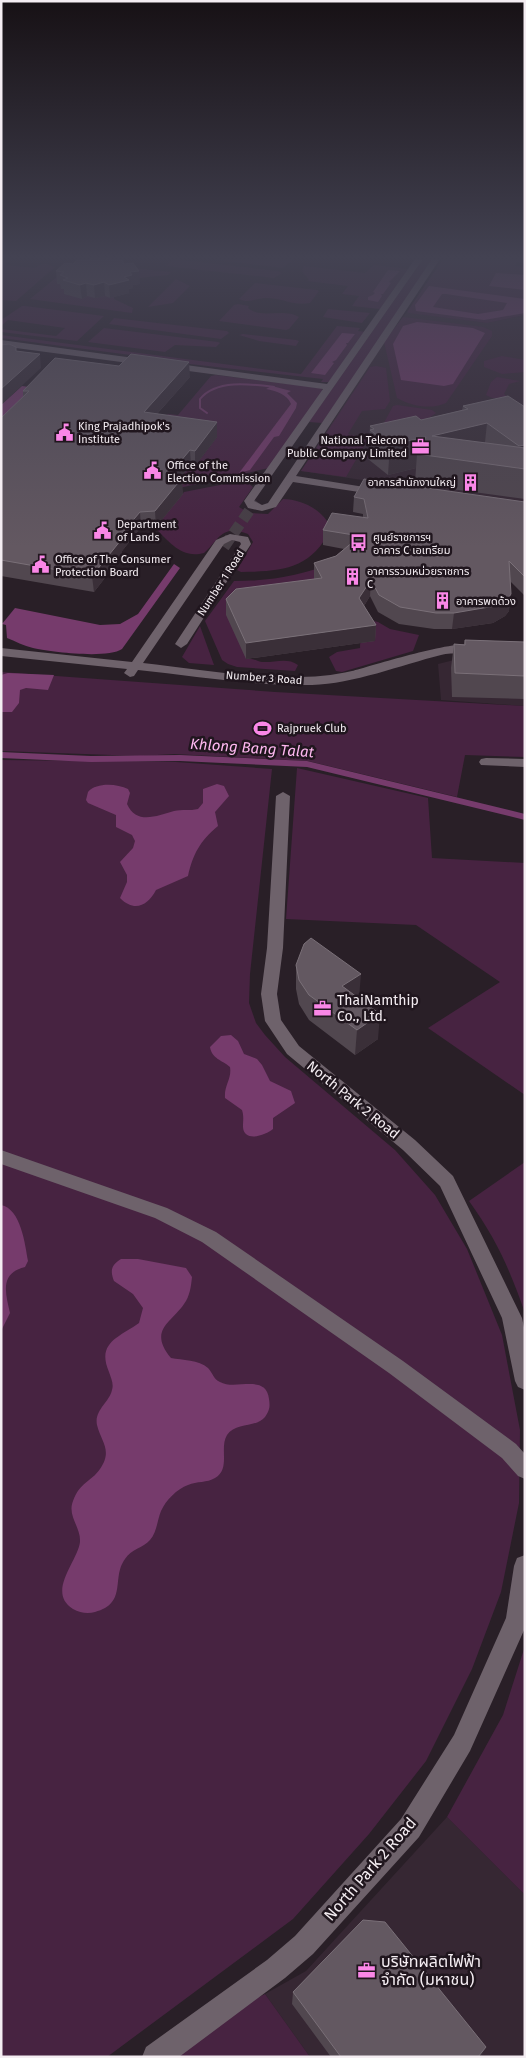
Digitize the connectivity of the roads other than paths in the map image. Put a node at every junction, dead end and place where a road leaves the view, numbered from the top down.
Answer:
1 (80, 355) edge
2 (355, 355) edge
3 (359, 355) edge
4 (372, 355) edge
5 (331, 390) junction
6 (345, 396) junction
7 (305, 421) junction
8 (326, 424) junction
9 (286, 483) junction
10 (389, 490) edge
11 (256, 501) tunnel mouth
12 (267, 503) tunnel mouth
13 (149, 644) junction
14 (486, 651) edge
15 (1, 652) edge
16 (1, 660) edge
17 (171, 661) junction
18 (132, 670) junction
19 (486, 762) dead end
20 (525, 763) edge
21 (283, 796) dead end
22 (1, 1157) edge
23 (525, 1381) edge
24 (525, 1469) edge
25 (525, 1566) edge
26 (156, 2057) edge

1 - 5 street
2 - 5 street
3 - 5 street
4 - 6 street
5 - 6 street
5 - 7 street
6 - 8 street
7 - 9 street
7 - 11 street
8 - 9 street
8 - 12 street
9 - 10 street
13 - 17 street
13 - 17 street, Number 1 Road
13 - 17 street, Number 1 Road
13 - 18 street, Number 1 Road
14 - 17 street, Number 3 Road
15 - 18 street, Number 3 Road
16 - 18 street, Number 3 Road
17 - 18 street, Number 3 Road
19 - 20 street
21 - 23 street, North Park 2 Road
22 - 24 street
25 - 26 street, North Park 2 Road

